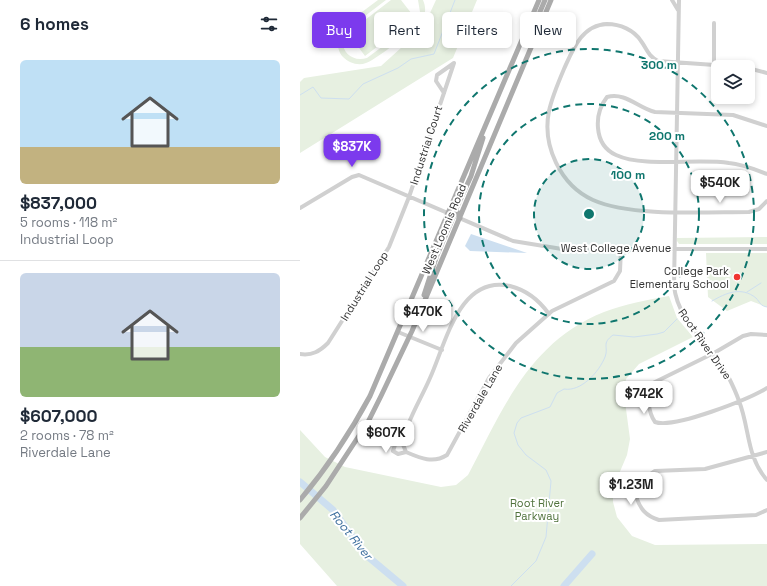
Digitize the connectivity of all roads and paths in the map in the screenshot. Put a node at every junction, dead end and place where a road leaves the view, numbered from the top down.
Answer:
1 (539, 0) edge
2 (545, 0) edge
3 (551, 0) edge
4 (672, 0) edge
5 (679, 0) edge
6 (540, 12) edge
7 (546, 12) edge
8 (678, 14) junction
9 (714, 23) dead end
10 (531, 48) edge
11 (714, 60) edge
12 (677, 62) junction
13 (711, 64) edge
14 (755, 70) edge
15 (767, 73) edge
16 (444, 94) junction
17 (676, 113) junction
18 (485, 126) junction
19 (767, 126) edge
20 (676, 161) junction
21 (767, 174) edge
22 (409, 196) junction
23 (767, 202) edge
24 (300, 208) edge
25 (675, 211) junction
26 (448, 212) junction
27 (460, 218) junction
28 (767, 248) edge
29 (621, 249) junction
30 (675, 249) junction
31 (420, 312) junction
32 (549, 314) junction
33 (398, 332) junction
34 (767, 335) edge
35 (410, 336) junction
36 (442, 350) junction
37 (714, 353) junction
38 (300, 354) edge
39 (767, 388) edge
40 (740, 401) junction
41 (402, 442) junction
42 (406, 452) junction
43 (767, 452) edge
44 (752, 456) junction
45 (767, 480) edge
46 (300, 500) edge
47 (767, 510) edge
48 (302, 516) edge

1 - 18 main road, West Loomis Road
2 - 6 main road
3 - 7 main road, West Loomis Road
4 - 8 street
5 - 8 street, Root River Drive
8 - 12 street, Root River Drive
9 - 11 street
10 - 27 main road, West Loomis Road
12 - 13 street
12 - 17 street, Root River Drive
12 - 25 street
14 - 15 street
16 - 16 street, Industrial Court
16 - 22 street, Industrial Court
17 - 19 street
17 - 20 street, Root River Drive
17 - 20 street
18 - 26 main road, West Loomis Road
18 - 27 main road
20 - 21 street
20 - 25 street, Root River Drive
22 - 24 street
22 - 26 street
22 - 38 street, Industrial Loop
23 - 25 street
25 - 30 street, Root River Drive
26 - 27 street, West College Avenue
26 - 31 main road
26 - 33 main road, West Loomis Road
27 - 29 street, West College Avenue
27 - 31 main road, West Loomis Road
28 - 30 street, West College Avenue
29 - 30 street, West College Avenue
29 - 32 street, Riverdale Lane
30 - 37 street, Root River Drive
31 - 35 main road, West Loomis Road
32 - 36 street
32 - 42 street, Riverdale Lane
33 - 35 street
33 - 46 main road, West Loomis Road
34 - 37 street
35 - 36 street
35 - 48 main road, West Loomis Road
36 - 41 street
37 - 40 street, Root River Drive
37 - 40 street
39 - 40 street
40 - 44 street, Root River Drive
41 - 42 street
41 - 42 street, Riverdale Lane
43 - 44 street
44 - 45 street, Root River Drive
44 - 47 street

